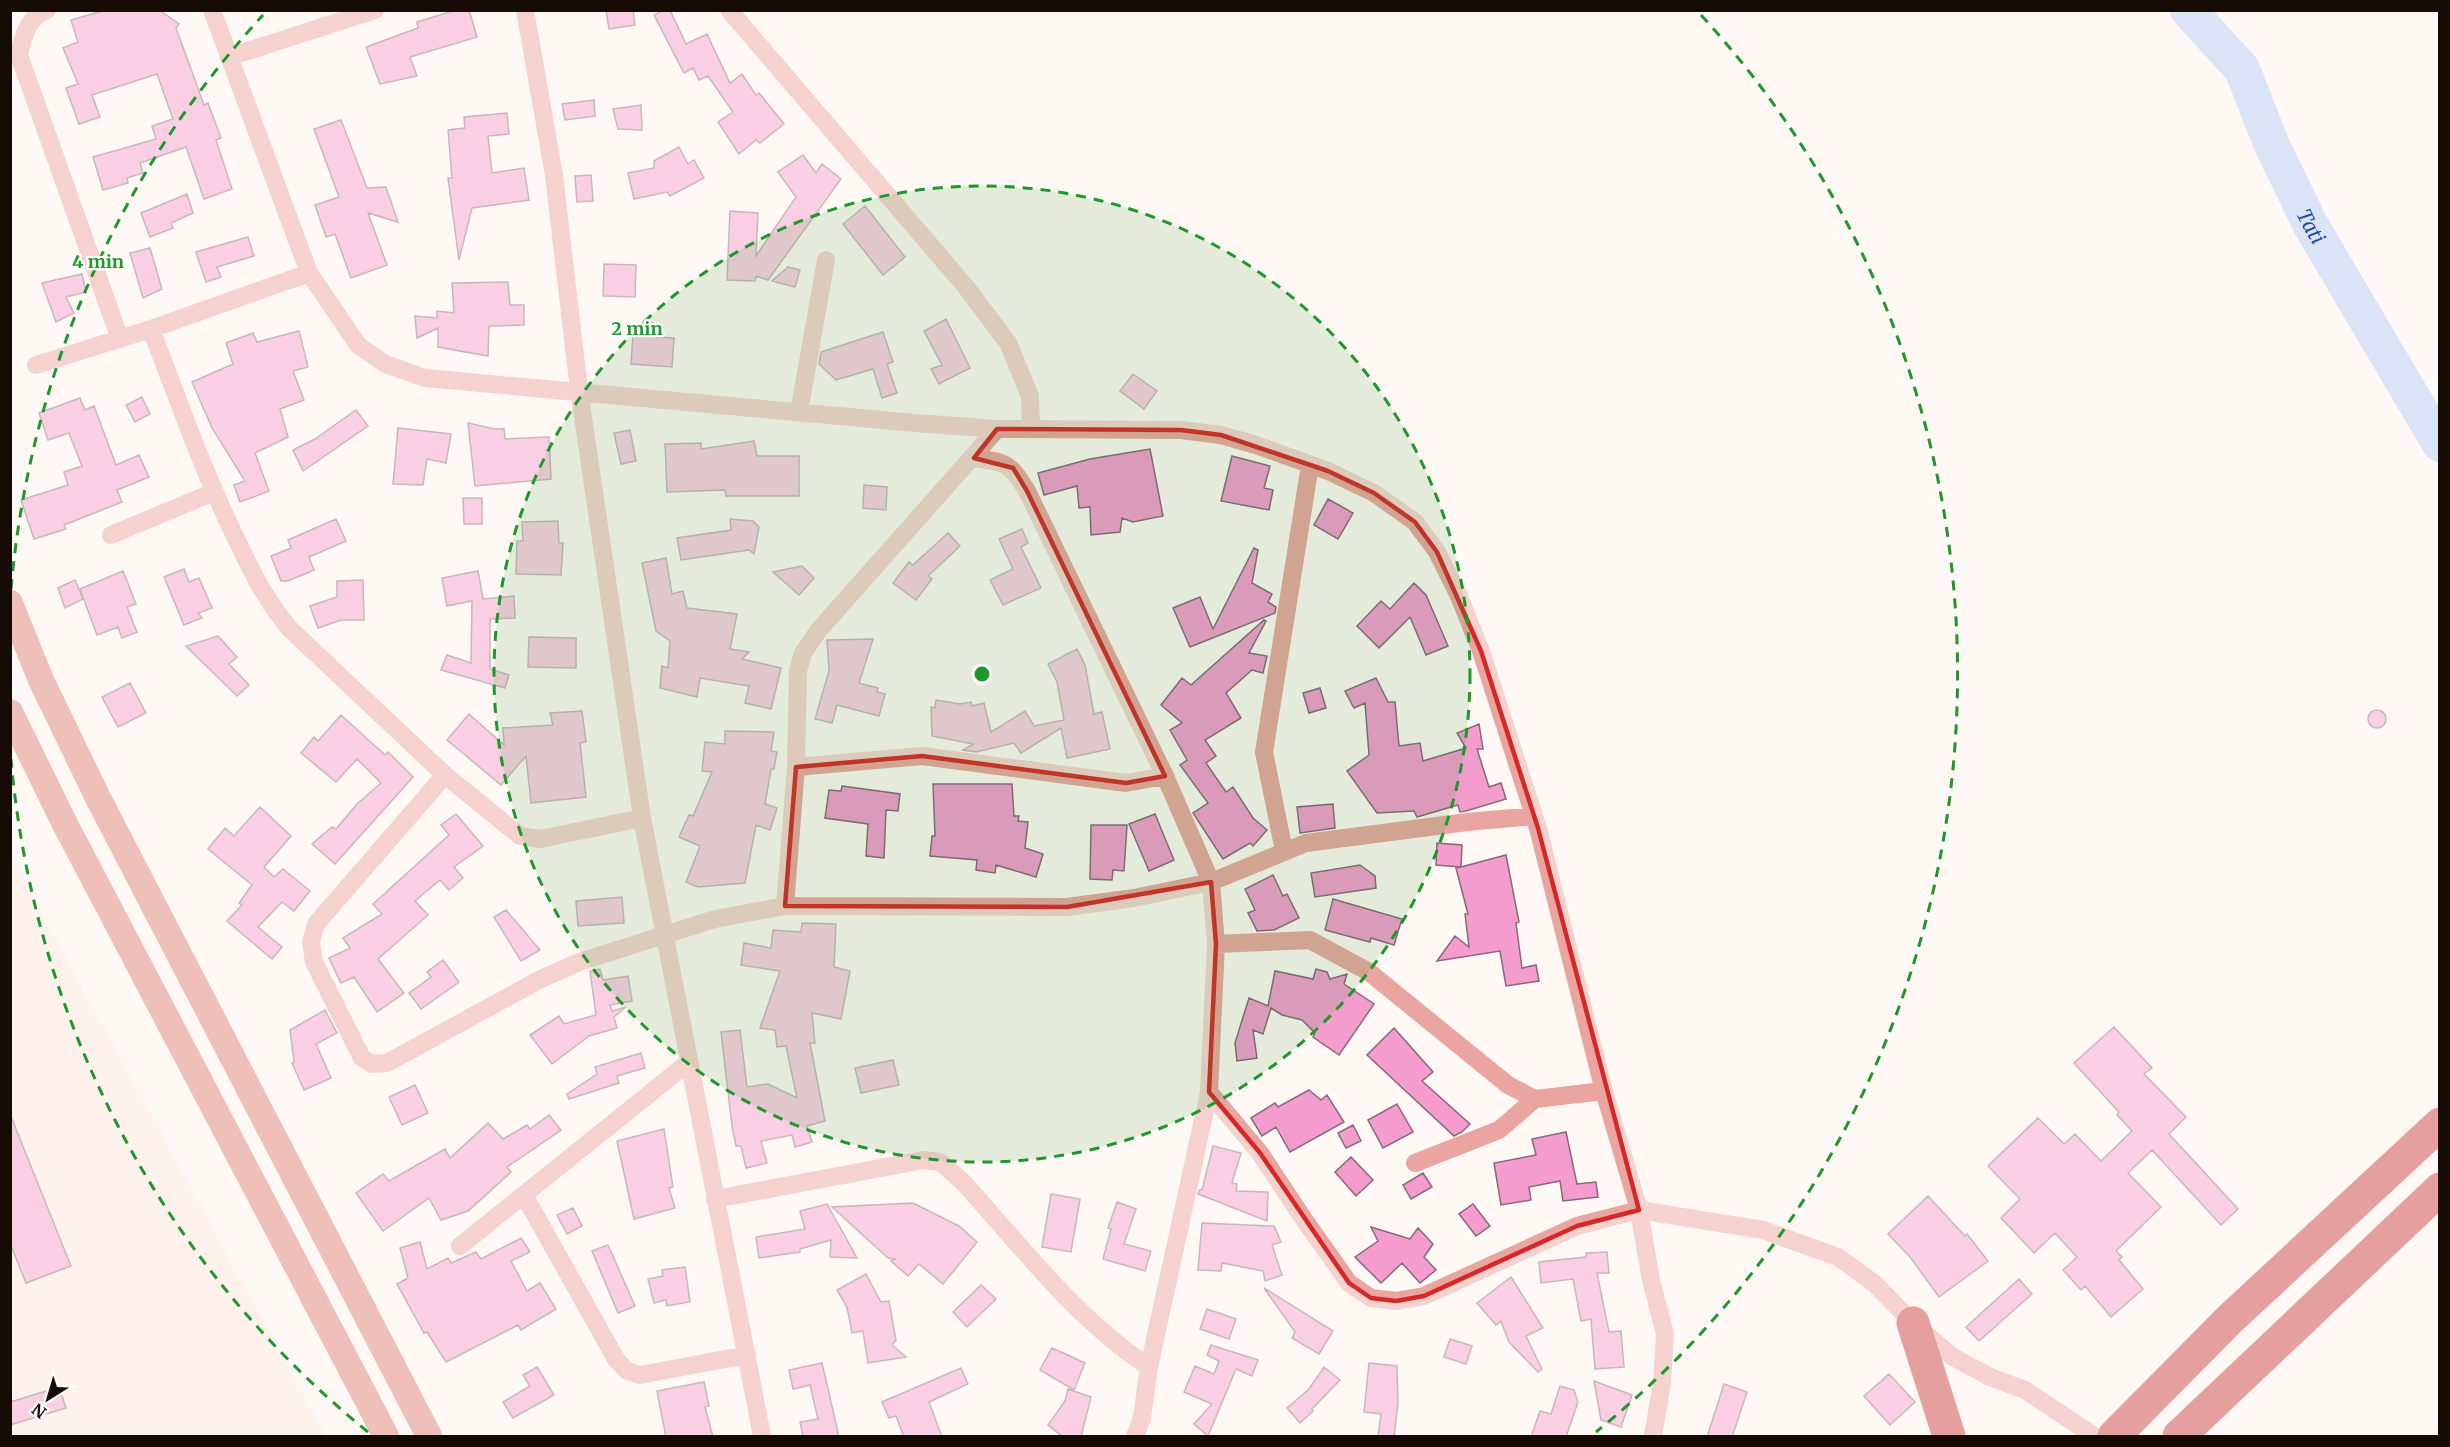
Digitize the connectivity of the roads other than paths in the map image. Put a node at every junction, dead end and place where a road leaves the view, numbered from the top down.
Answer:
1 (47, 10) edge
2 (212, 10) edge
3 (375, 10) edge
4 (525, 10) edge
5 (729, 10) edge
6 (229, 57) junction
7 (826, 260) dead end
8 (309, 273) junction
9 (151, 329) junction
10 (120, 339) junction
11 (36, 365) dead end
12 (579, 390) junction
13 (799, 412) junction
14 (997, 429) junction
15 (1031, 429) junction
16 (974, 458) junction
17 (1310, 465) junction
18 (214, 492) junction
19 (111, 535) dead end
20 (10, 603) edge
21 (10, 712) edge
22 (796, 767) junction
23 (445, 775) junction
24 (1165, 776) junction
25 (1534, 816) junction
26 (642, 818) junction
27 (1284, 851) junction
28 (1210, 882) junction
29 (785, 906) junction
30 (666, 935) junction
31 (1216, 944) junction
32 (689, 1062) junction
33 (1604, 1091) junction
34 (1209, 1092) junction
35 (1535, 1099) junction
36 (2439, 1124) edge
37 (1415, 1163) dead end
38 (2439, 1189) edge
39 (524, 1195) junction
40 (715, 1199) junction
41 (1639, 1210) junction
42 (460, 1246) dead end
43 (1913, 1323) junction
44 (747, 1356) junction
45 (1149, 1366) junction
46 (386, 1437) edge
47 (429, 1437) edge
48 (762, 1437) edge
49 (1135, 1437) edge
50 (1653, 1437) edge
51 (1949, 1437) edge
52 (2094, 1437) edge
53 (2114, 1437) edge
54 (2179, 1437) edge

1 - 10 street
2 - 6 street
3 - 6 street
4 - 12 street
5 - 15 street
6 - 8 street
7 - 13 street
8 - 9 street
8 - 12 street
9 - 10 street
9 - 18 street
10 - 11 street
12 - 13 street
12 - 26 street
13 - 14 street
14 - 15 street
14 - 16 street
15 - 17 street
16 - 22 street
16 - 24 street
17 - 25 street
17 - 27 street
18 - 19 street
18 - 23 street
20 - 47 street
21 - 46 street
22 - 24 street
22 - 29 street
23 - 26 street
23 - 30 street
24 - 28 street
25 - 27 street
25 - 33 street
26 - 30 street
27 - 28 street
28 - 29 street
28 - 31 street
29 - 30 street
30 - 32 street
31 - 34 street
31 - 35 street
32 - 39 street
32 - 40 street
33 - 35 street
33 - 41 street
34 - 41 street
34 - 45 street
35 - 37 street
36 - 53 highway
38 - 54 highway
39 - 42 street
39 - 44 street
40 - 44 street
40 - 45 street
41 - 43 street
41 - 50 street
43 - 51 highway
43 - 52 street
44 - 48 street
45 - 49 street

